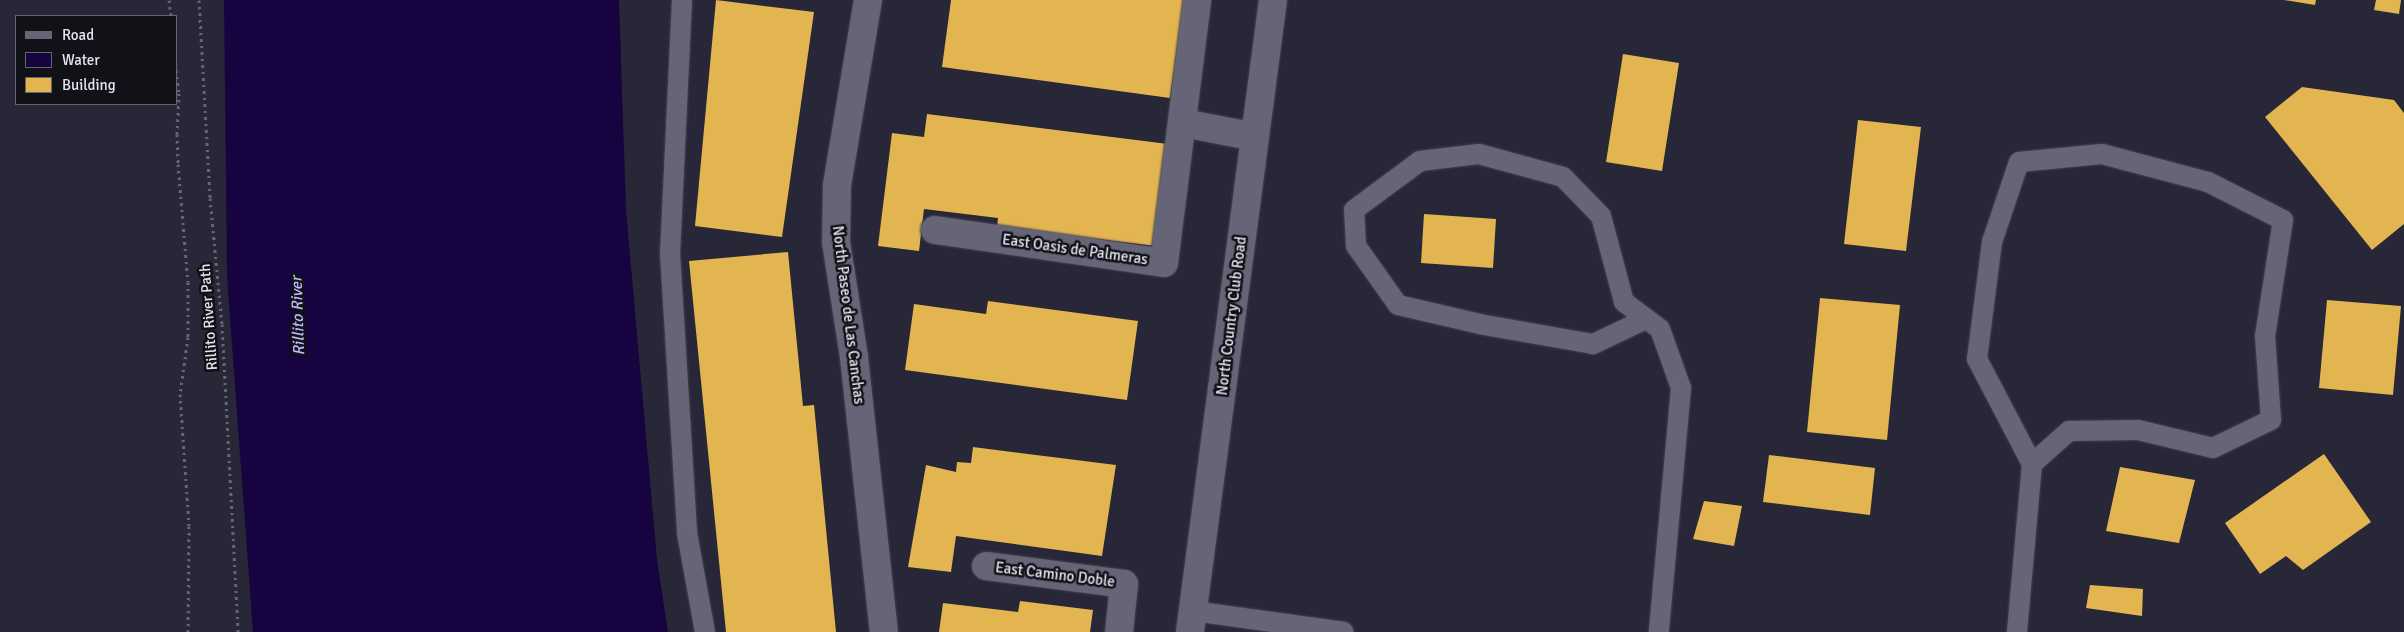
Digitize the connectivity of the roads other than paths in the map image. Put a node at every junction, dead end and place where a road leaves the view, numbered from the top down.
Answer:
1 (682, 0) edge
2 (868, 0) edge
3 (1197, 0) edge
4 (1273, 0) edge
5 (1184, 123) junction
6 (1255, 137) junction
7 (935, 230) dead end
8 (1646, 319) junction
9 (2032, 464) junction
10 (986, 566) dead end
11 (1192, 622) edge
12 (705, 632) edge
13 (884, 632) edge
14 (1119, 632) edge
15 (1344, 632) edge
16 (1659, 632) edge
17 (2017, 632) edge

1 - 12 lane
2 - 13 street, North Paseo de Las Canchas
3 - 5 street
4 - 6 street, North Country Club Road
5 - 6 street
5 - 7 street, East Oasis de Palmeras
6 - 11 street, North Country Club Road
8 - 8 lane
8 - 16 lane
9 - 9 lane
9 - 17 lane
10 - 14 street, East Camino Doble
11 - 15 lane

